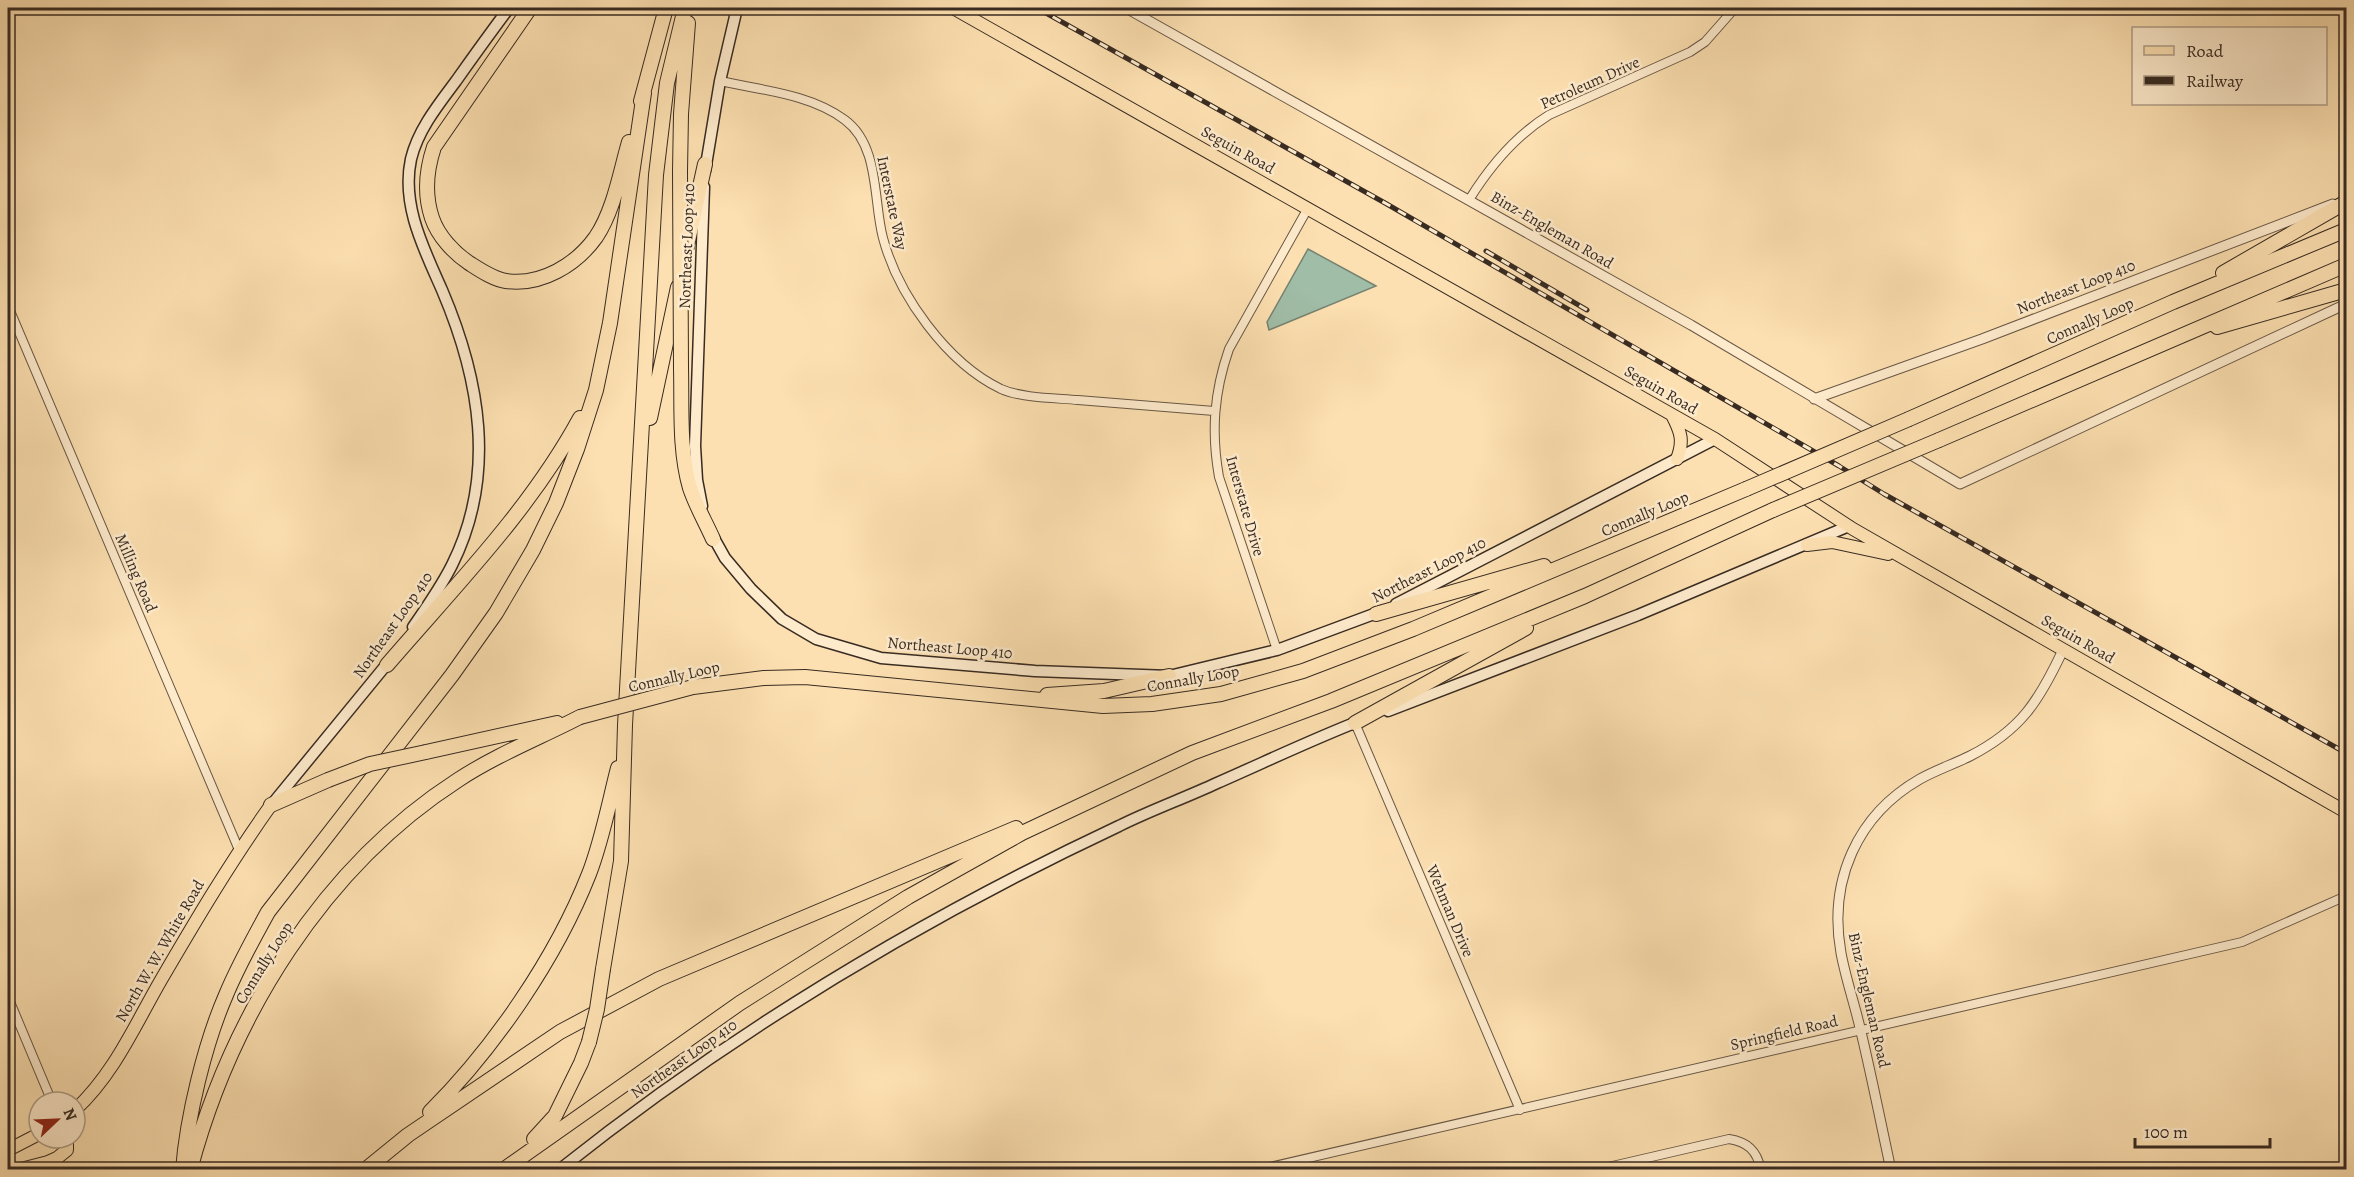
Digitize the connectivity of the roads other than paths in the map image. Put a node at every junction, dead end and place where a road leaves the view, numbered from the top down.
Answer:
1 (509, 8) edge
2 (530, 8) edge
3 (666, 8) edge
4 (685, 8) edge
5 (690, 8) edge
6 (737, 8) edge
7 (953, 8) edge
8 (1126, 8) edge
9 (1735, 8) edge
10 (720, 81) junction
11 (644, 93) junction
12 (705, 164) junction
13 (1469, 200) junction
14 (2346, 200) edge
15 (1308, 208) junction
16 (2346, 230) edge
17 (2346, 265) edge
18 (2346, 290) edge
19 (2173, 302) junction
20 (2346, 304) edge
21 (8, 306) edge
22 (2158, 344) junction
23 (596, 390) junction
24 (1814, 399) junction
25 (1214, 411) junction
26 (1672, 414) junction
27 (1715, 439) junction
28 (1677, 459) junction
29 (640, 467) junction
30 (1849, 526) junction
31 (713, 539) junction
32 (1807, 545) junction
33 (1609, 547) junction
34 (1899, 556) junction
35 (1585, 596) junction
36 (1377, 614) junction
37 (1277, 650) junction
38 (2063, 650) junction
39 (387, 665) junction
40 (1169, 676) junction
41 (1005, 698) junction
42 (580, 717) junction
43 (1354, 723) junction
44 (625, 725) junction
45 (1191, 753) junction
46 (271, 805) junction
47 (2346, 812) edge
48 (239, 850) junction
49 (2346, 896) edge
50 (8, 997) edge
51 (1861, 1029) junction
52 (47, 1090) edge
53 (87, 1099) edge
54 (1520, 1110) junction
55 (408, 1135) junction
56 (27, 1140) edge
57 (8, 1150) edge
58 (67, 1150) edge
59 (508, 1166) edge
60 (1611, 1168) edge
61 (17, 1170) edge
62 (183, 1170) edge
63 (190, 1170) edge
64 (365, 1170) edge
65 (559, 1170) edge
66 (1257, 1170) edge
67 (1595, 1170) edge
68 (1761, 1170) edge
69 (1892, 1170) edge

1 - 39 main road, Northeast Loop 410
2 - 11 highway
3 - 11 highway
4 - 29 highway
5 - 31 highway, bridge
6 - 10 main road, Northeast Loop 410
7 - 15 main road, Seguin Road
8 - 13 street, Binz-Engleman Road
9 - 13 street, Petroleum Drive
10 - 12 main road, Northeast Loop 410
10 - 25 street, Interstate Way
11 - 23 highway
12 - 29 highway
12 - 31 main road, Northeast Loop 410
13 - 24 street, Binz-Engleman Road
14 - 19 highway
14 - 24 street, Northeast Loop 410
15 - 25 street, Interstate Drive
15 - 26 main road, Seguin Road
16 - 19 highway, Connally Loop
17 - 22 highway
18 - 22 highway
19 - 33 highway, Connally Loop, bridge
20 - 24 street, Binz-Engleman Road
21 - 48 street, Milling Road
22 - 35 highway, bridge
23 - 39 highway
23 - 62 highway
25 - 37 street, Interstate Drive
26 - 27 main road, Seguin Road
26 - 28 main road
27 - 28 main road, Northeast Loop 410
27 - 30 main road, Seguin Road
28 - 36 main road, Northeast Loop 410
29 - 44 highway
30 - 32 main road, Northeast Loop 410
30 - 34 main road, Seguin Road
31 - 40 main road, Northeast Loop 410
32 - 34 main road
32 - 43 main road, Northeast Loop 410
33 - 36 highway
33 - 41 highway, Connally Loop
34 - 38 main road, Seguin Road
35 - 43 highway
35 - 45 highway
36 - 37 main road, Northeast Loop 410
37 - 40 main road, Northeast Loop 410
38 - 47 main road, Seguin Road
38 - 51 street, Binz-Engleman Road
39 - 46 main road, Northeast Loop 410
40 - 41 highway
41 - 42 highway, Connally Loop, bridge
42 - 46 highway, bridge
42 - 63 highway, Connally Loop
43 - 54 street, Wehman Drive
43 - 65 main road, Northeast Loop 410
44 - 55 highway
44 - 59 highway, bridge
45 - 55 highway
45 - 59 highway
46 - 48 main road, North W. W. White Road
48 - 53 main road, North W. W. White Road
49 - 51 street, Springfield Road
50 - 52 street
51 - 54 street, Springfield Road
51 - 69 street, Binz-Engleman Road
54 - 66 street, Springfield Road
55 - 64 highway
56 - 57 main road
58 - 61 main road
60 - 67 street
60 - 68 street

